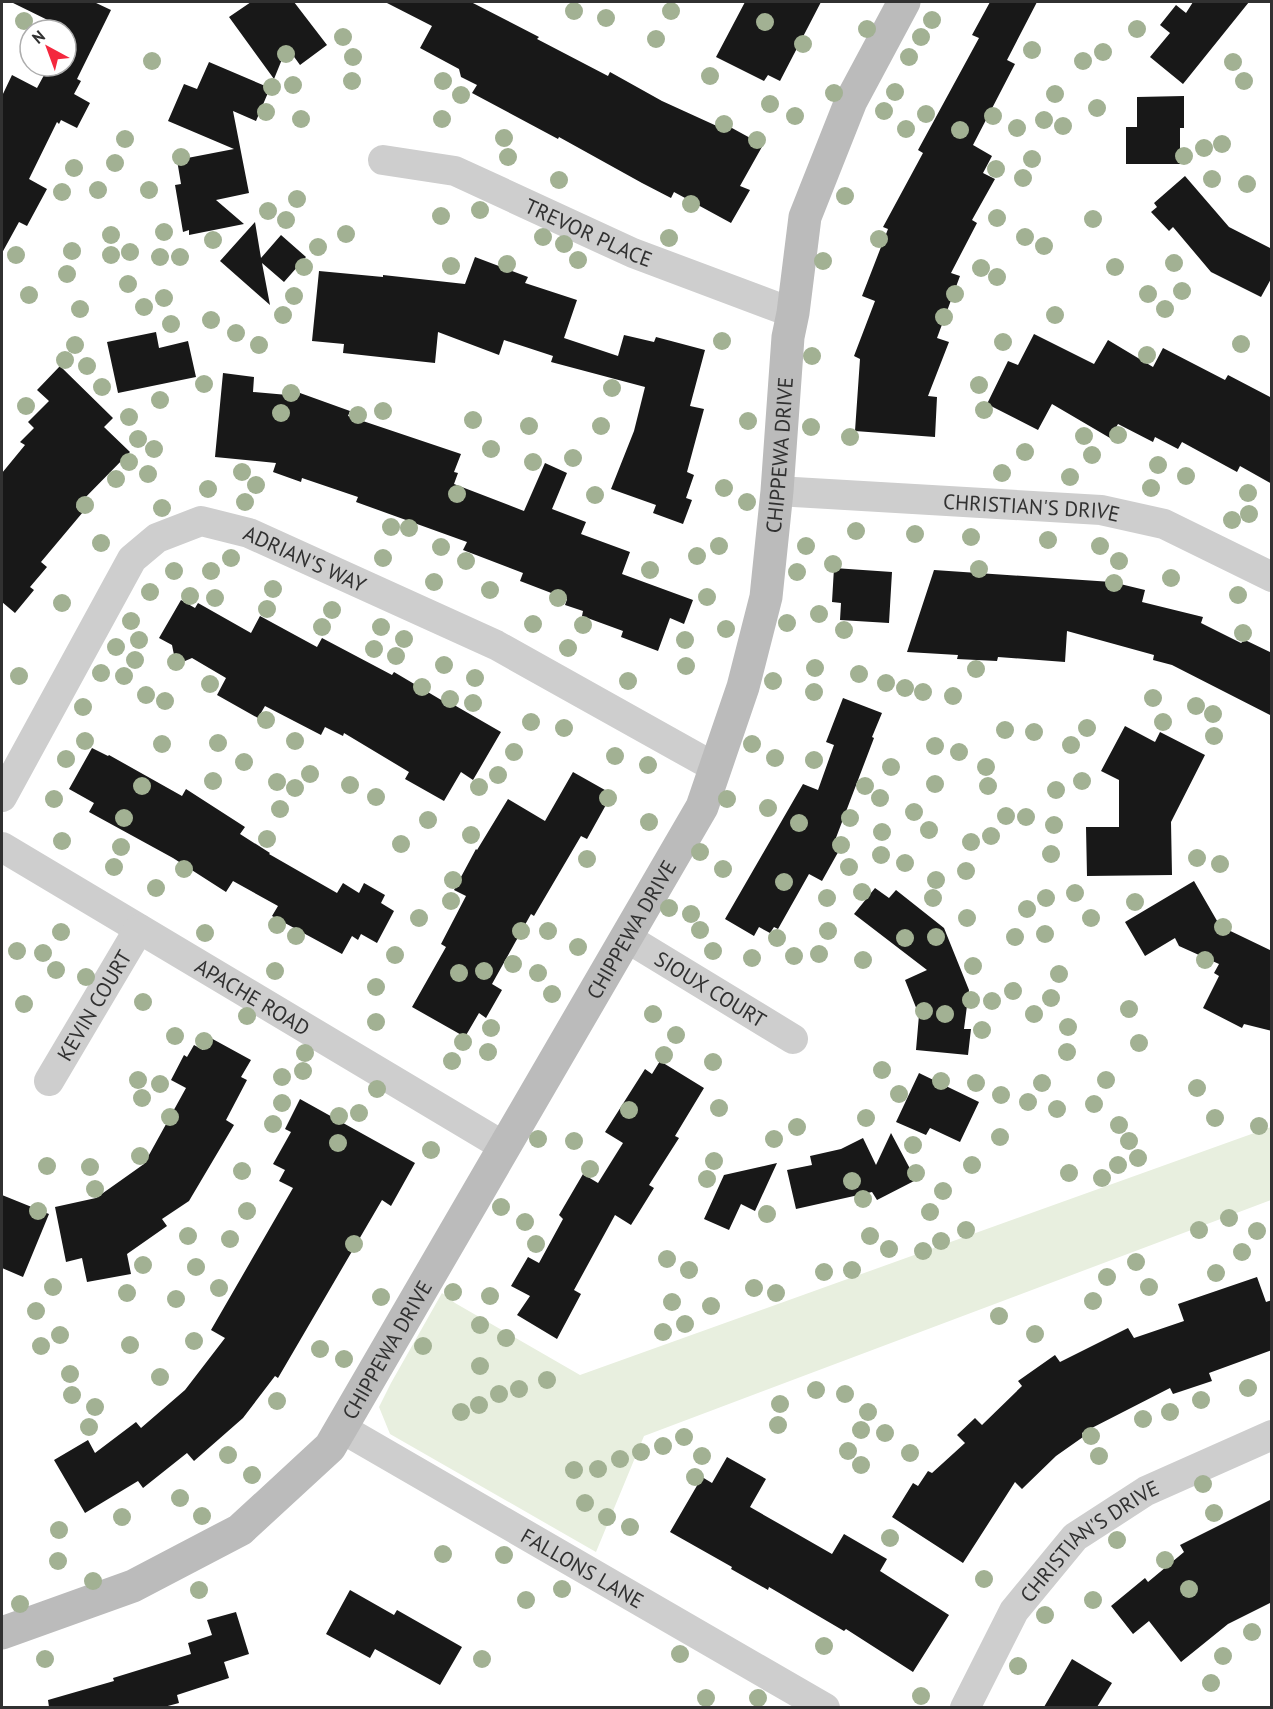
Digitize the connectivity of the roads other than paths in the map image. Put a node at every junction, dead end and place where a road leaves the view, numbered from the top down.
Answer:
1 (904, 2) edge
2 (383, 159) dead end
3 (793, 313) junction
4 (777, 491) junction
5 (1272, 577) edge
6 (716, 768) junction
7 (2, 797) edge
8 (2, 848) edge
9 (139, 929) junction
10 (627, 938) junction
11 (793, 1039) dead end
12 (49, 1081) dead end
13 (505, 1147) junction
14 (341, 1428) junction
15 (1272, 1435) edge
16 (2, 1633) edge
17 (825, 1707) edge
18 (965, 1707) edge

1 - 3 street, CHIPPEWA DRIVE
2 - 3 street, TREVOR PLACE
3 - 4 street, CHIPPEWA DRIVE
4 - 5 street, CHRISTIAN'S DRIVE
4 - 6 street, CHIPPEWA DRIVE
6 - 7 street, ADRIAN'S WAY
6 - 10 street, CHIPPEWA DRIVE
8 - 9 street, APACHE ROAD
9 - 12 street, KEVIN COURT
9 - 13 street, APACHE ROAD
10 - 11 street, SIOUX COURT
10 - 13 street, CHIPPEWA DRIVE
13 - 14 street, CHIPPEWA DRIVE
14 - 16 street, CHIPPEWA DRIVE
14 - 17 street, FALLONS LANE
15 - 18 street, CHRISTIAN'S DRIVE

